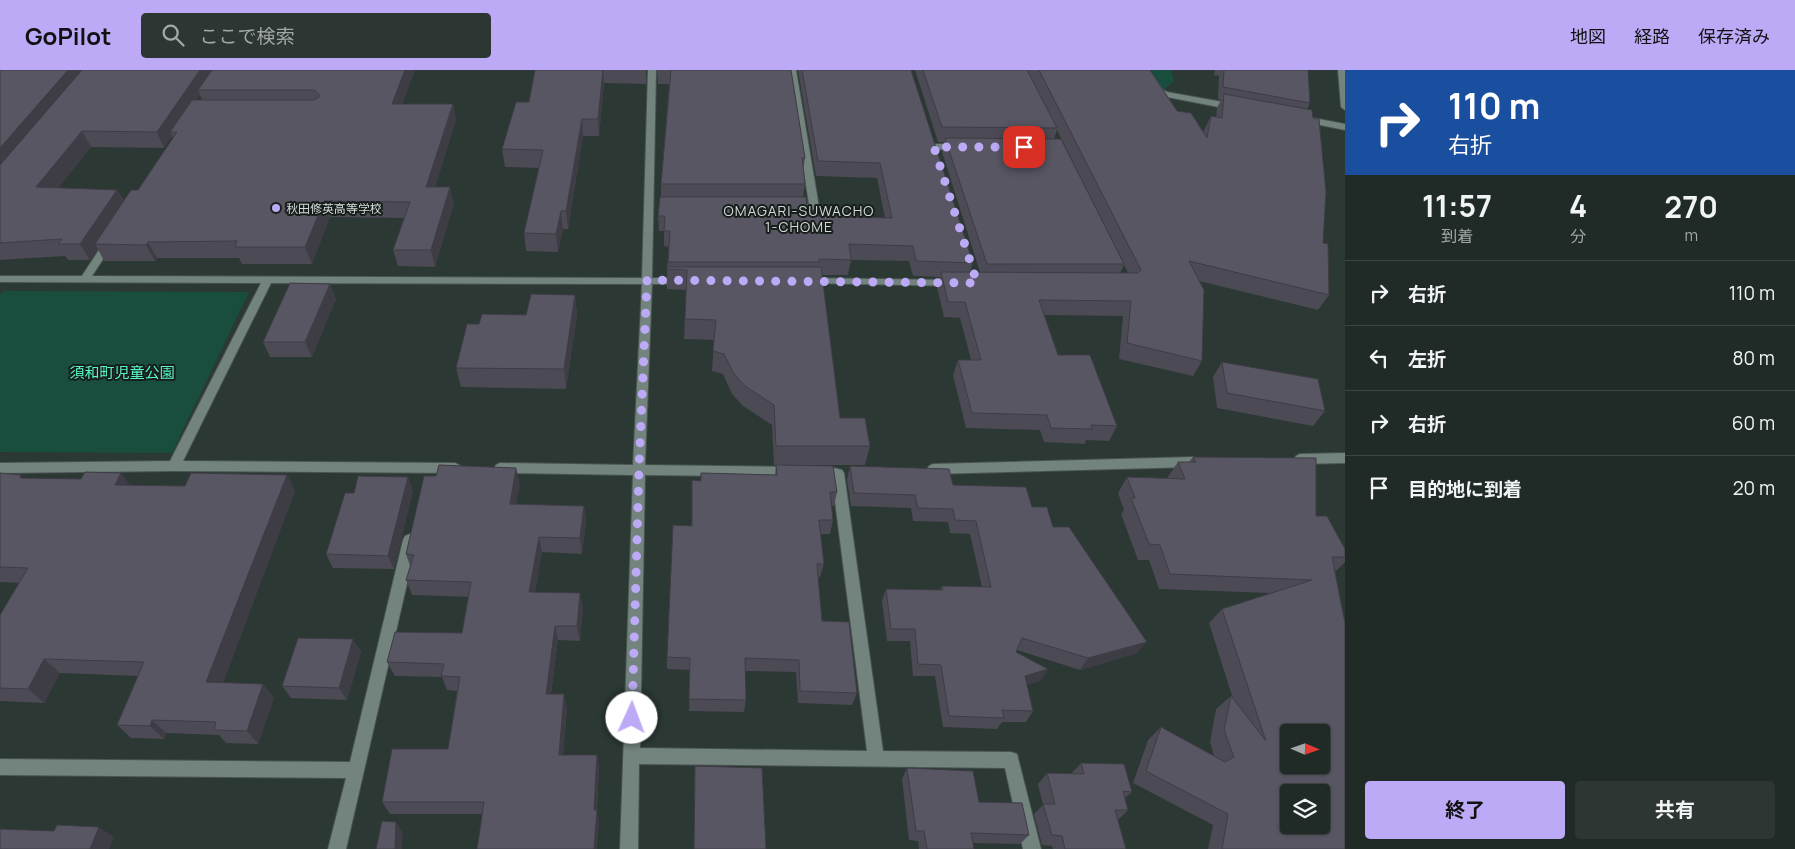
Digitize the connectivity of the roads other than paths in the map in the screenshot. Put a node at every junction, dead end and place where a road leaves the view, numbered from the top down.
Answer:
1 (652, 70) edge
2 (792, 70) edge
3 (1144, 70) edge
4 (1342, 70) edge
5 (1345, 107) edge
6 (1241, 108) edge
7 (1298, 118) edge
8 (1345, 127) edge
9 (934, 147) edge
10 (973, 147) edge
11 (775, 207) edge
12 (116, 231) edge
13 (0, 279) edge
14 (85, 279) junction
15 (268, 279) junction
16 (647, 280) junction
17 (695, 281) edge
18 (792, 281) edge
19 (968, 283) edge
20 (1345, 458) edge
21 (1286, 460) edge
22 (1208, 462) edge
23 (174, 466) junction
24 (427, 467) junction
25 (0, 468) edge
26 (465, 468) edge
27 (484, 468) edge
28 (639, 469) junction
29 (925, 470) edge
30 (422, 486) edge
31 (414, 524) edge
32 (631, 756) junction
33 (876, 759) junction
34 (0, 766) edge
35 (357, 770) junction
36 (337, 849) edge
37 (629, 849) edge
38 (1032, 849) edge

1 - 16 street
2 - 11 street
3 - 6 street
4 - 5 street
7 - 8 street
9 - 10 street
12 - 14 street
13 - 14 street
14 - 15 street
15 - 16 street
15 - 23 street
16 - 17 street
16 - 28 street
18 - 19 street
20 - 21 street
22 - 29 street
23 - 24 street
23 - 25 street
24 - 26 street
24 - 30 street
27 - 28 street
28 - 32 street
28 - 33 street
31 - 35 street
32 - 33 street
32 - 37 street
33 - 38 street
34 - 35 street
35 - 36 street

